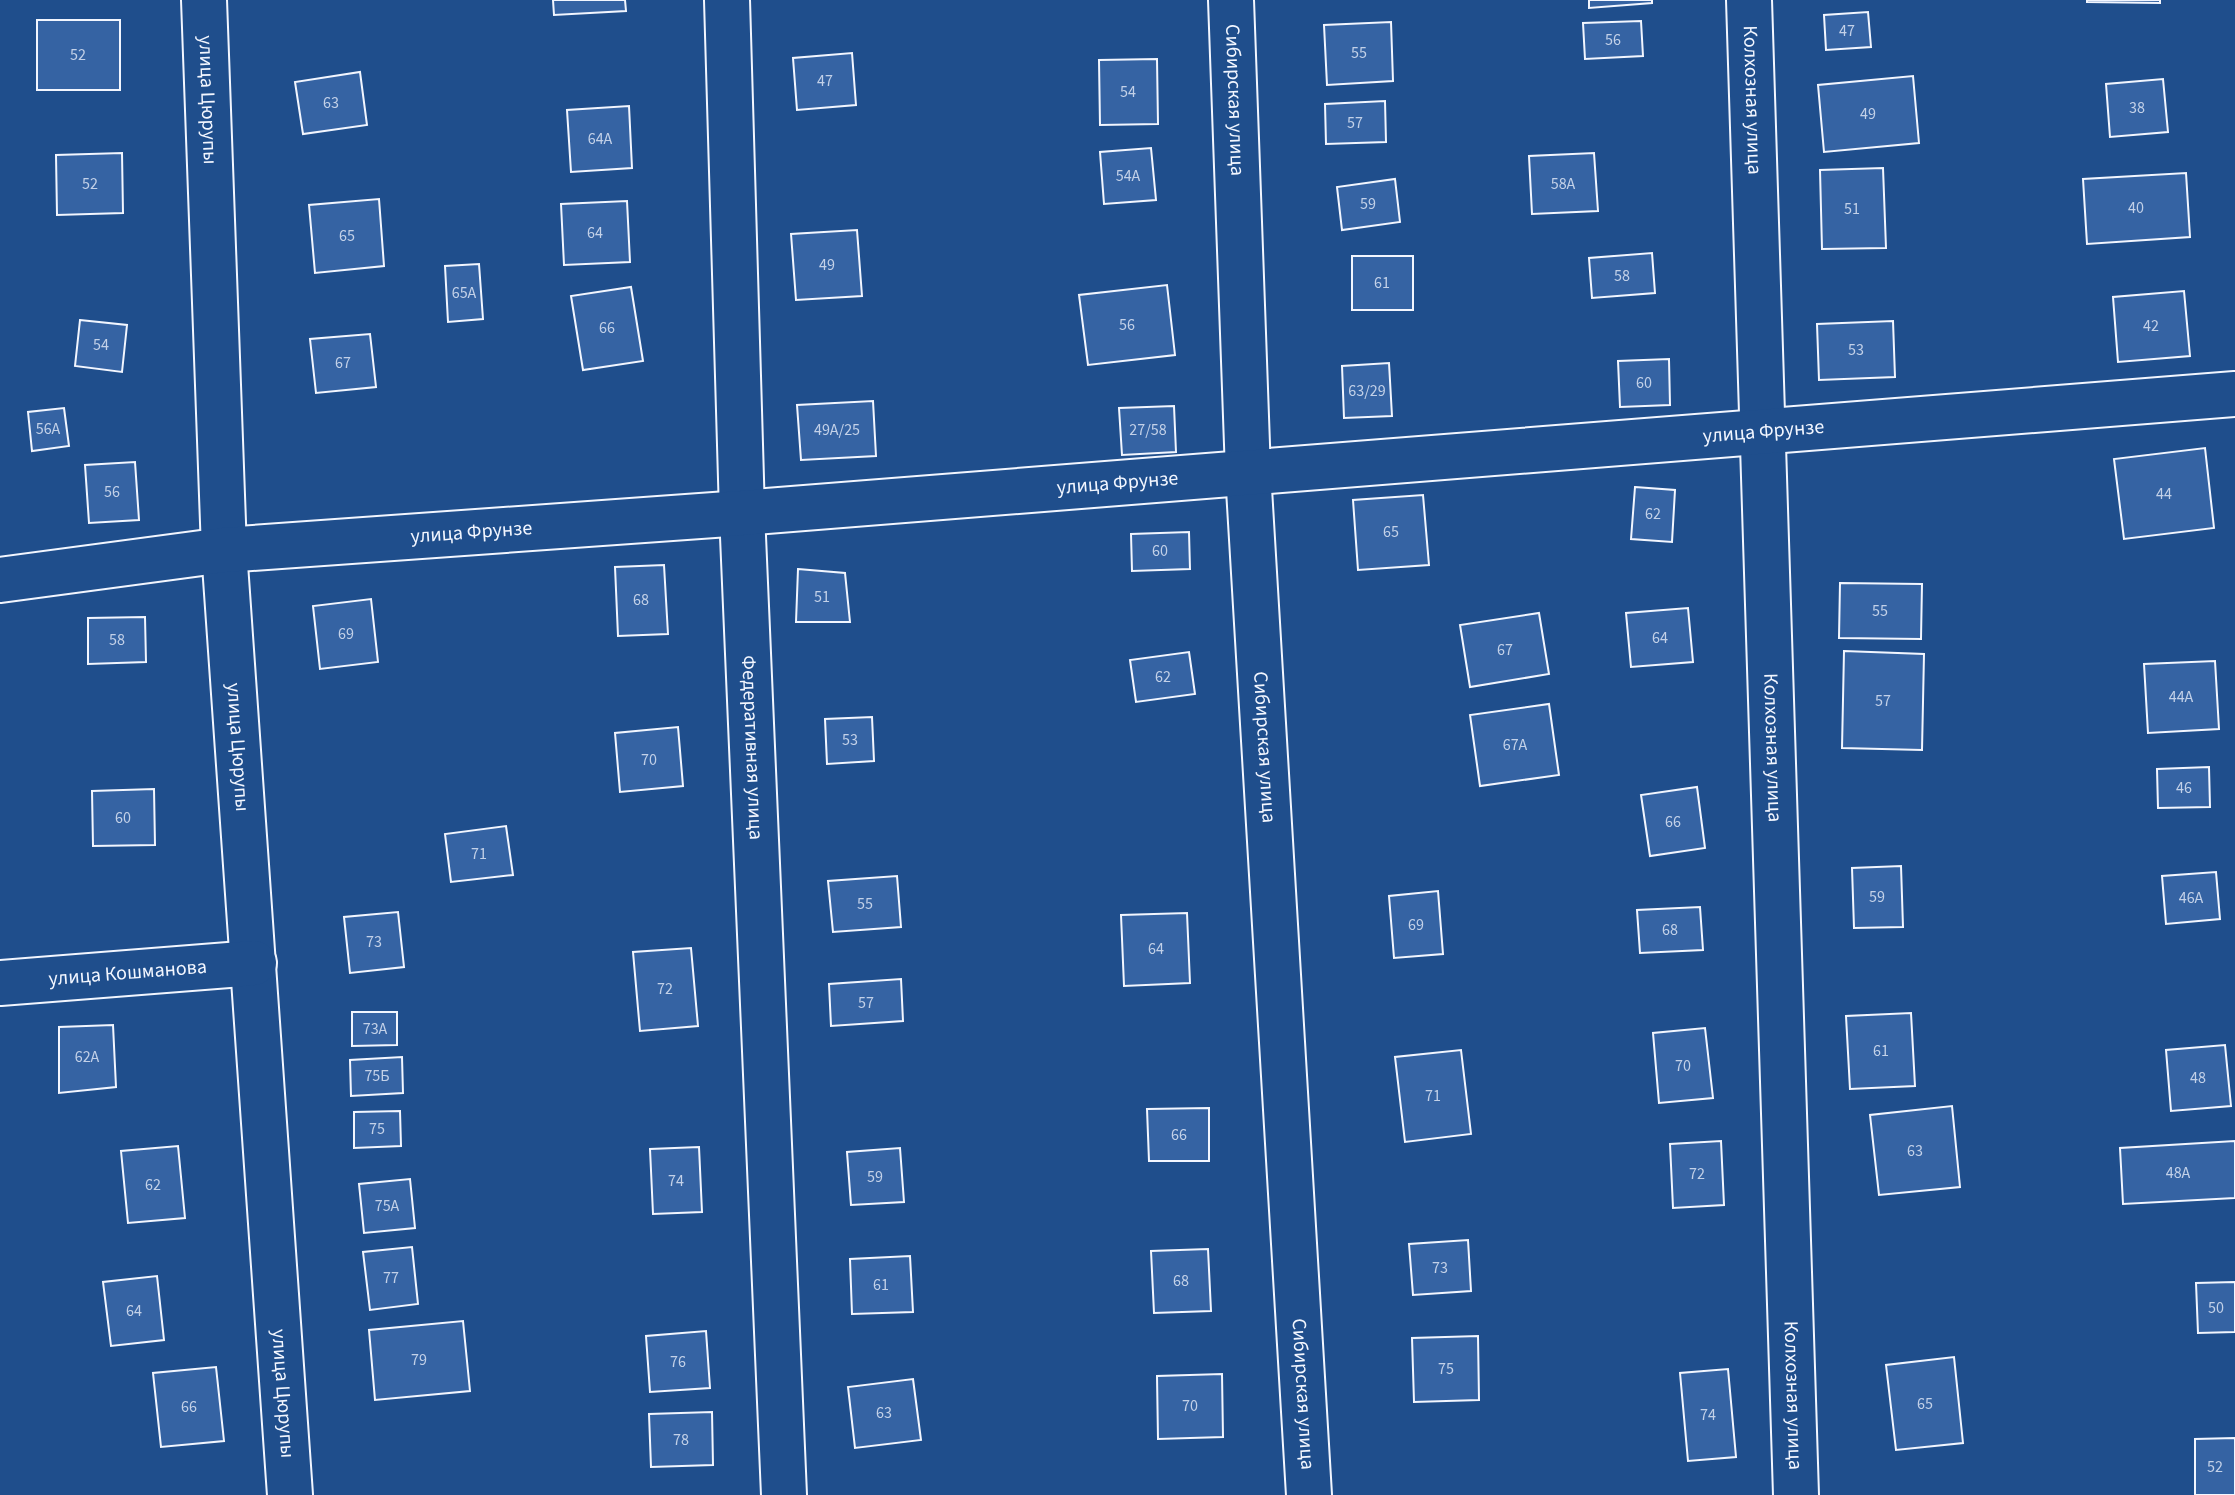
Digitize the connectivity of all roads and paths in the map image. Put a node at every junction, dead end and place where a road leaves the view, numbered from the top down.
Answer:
1 (204, 0) edge
2 (727, 0) edge
3 (1231, 0) edge
4 (1749, 0) edge
5 (2235, 394) edge
6 (1762, 432) junction
7 (1248, 472) junction
8 (742, 513) junction
9 (224, 550) junction
10 (0, 580) edge
11 (254, 963) junction
12 (0, 983) edge
13 (290, 1495) edge
14 (784, 1495) edge
15 (1309, 1495) edge
16 (1796, 1495) edge

1 - 9 street, улица Цюрупы
2 - 8 street, Федеративная улица
3 - 7 street, Сибирская улица
4 - 6 street, Колхозная улица
5 - 6 street, улица Фрунзе
6 - 7 street, улица Фрунзе
6 - 16 street, Колхозная улица
7 - 8 street, улица Фрунзе
7 - 15 street, Сибирская улица
8 - 9 street, улица Фрунзе
8 - 14 street, Федеративная улица
9 - 10 street, улица Фрунзе
9 - 11 street, улица Цюрупы
11 - 12 street, улица Кошманова
11 - 13 street, улица Цюрупы

